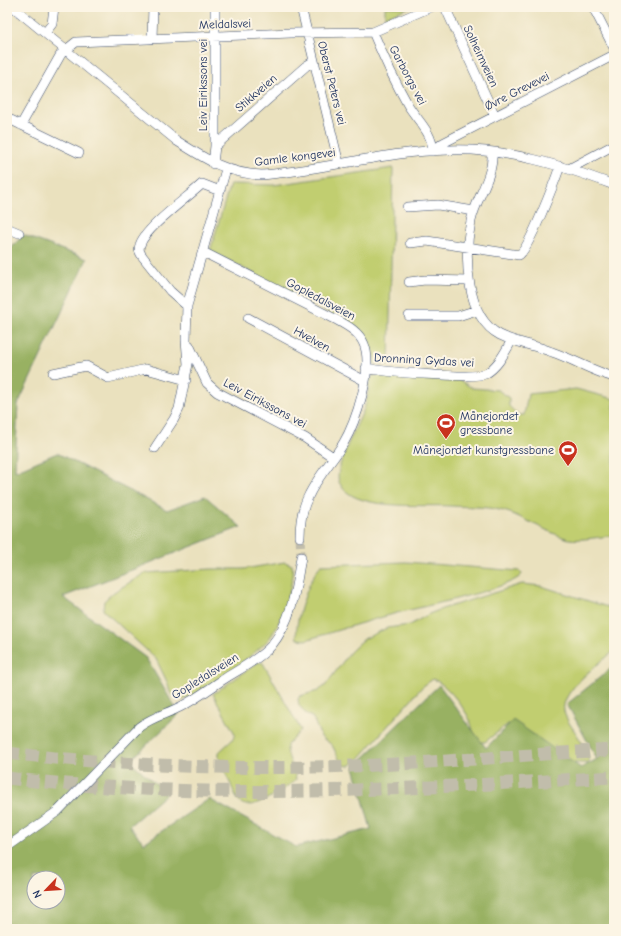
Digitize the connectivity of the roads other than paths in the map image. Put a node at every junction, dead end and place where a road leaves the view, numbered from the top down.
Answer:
1 (13, 7) edge
2 (54, 7) edge
3 (153, 7) edge
4 (215, 7) edge
5 (301, 7) edge
6 (432, 7) edge
7 (445, 7) edge
8 (592, 7) edge
9 (373, 32) junction
10 (45, 33) junction
11 (307, 33) junction
12 (216, 37) junction
13 (152, 39) junction
14 (614, 48) edge
15 (65, 50) junction
16 (614, 55) edge
17 (314, 61) junction
18 (495, 116) junction
19 (7, 118) edge
20 (21, 125) junction
21 (614, 145) edge
22 (215, 146) junction
23 (433, 150) junction
24 (492, 152) junction
25 (79, 153) dead end
26 (213, 164) junction
27 (340, 164) junction
28 (565, 168) junction
29 (226, 169) junction
30 (614, 185) edge
31 (220, 191) junction
32 (407, 207) dead end
33 (474, 211) junction
34 (7, 228) edge
35 (20, 234) dead end
36 (410, 243) dead end
37 (469, 246) junction
38 (203, 252) junction
39 (469, 281) junction
40 (409, 282) dead end
41 (187, 306) junction
42 (476, 310) junction
43 (409, 316) dead end
44 (248, 318) dead end
45 (186, 340) junction
46 (512, 340) junction
47 (366, 368) junction
48 (53, 373) dead end
49 (614, 377) edge
50 (186, 380) junction
51 (365, 381) junction
52 (155, 448) dead end
53 (332, 457) junction
54 (300, 537) tunnel mouth
55 (301, 558) tunnel mouth
56 (7, 847) edge

1 - 10 street, Gamle kongevei
2 - 10 street
3 - 13 street
4 - 12 street, Leiv Eirikssons vei
5 - 11 street, Oberst Peters vei
6 - 9 street, Meldalsvei
7 - 18 street, Solheimveien
8 - 14 street
9 - 11 street, Meldalsvei
9 - 23 street, Garborgs vei
10 - 15 street, Gamle kongevei
11 - 12 street, Meldalsvei
11 - 17 street, Oberst Peters vei
12 - 13 street, Meldalsvei
12 - 22 street, Leiv Eirikssons vei
13 - 15 street, Meldalsvei
15 - 20 street
15 - 26 street, Gamle kongevei
16 - 18 street, Øvre Grevevei
17 - 22 street, Stikkveien
17 - 27 street, Oberst Peters vei
18 - 23 street, Øvre Grevevei
19 - 20 street
20 - 25 street
21 - 28 street
22 - 26 street, Leiv Eirikssons vei
23 - 24 street, Gamle kongevei
23 - 27 street, Gamle kongevei
24 - 28 street, Gamle kongevei
24 - 33 street
26 - 29 street, Gamle kongevei
27 - 29 street, Gamle kongevei
28 - 30 street, Gamle kongevei
28 - 37 street
29 - 31 street, Leiv Eirikssons vei
31 - 38 street, Leiv Eirikssons vei
31 - 41 street
32 - 33 street
33 - 37 street
34 - 35 street
36 - 37 street
37 - 39 street
38 - 41 street, Leiv Eirikssons vei
38 - 47 street, Gopledalsveien
39 - 40 street
39 - 42 street
41 - 45 street, Leiv Eirikssons vei
42 - 43 street
42 - 46 street
44 - 51 street, Hvelven
45 - 50 street, Leiv Eirikssons vei
45 - 53 street, Leiv Eirikssons vei
46 - 47 street, Dronning Gydas vei
46 - 49 street
47 - 51 street, Gopledalsveien
48 - 50 street
50 - 52 street, Leiv Eirikssons vei
51 - 53 street, Gopledalsveien
53 - 54 street, Gopledalsveien
55 - 56 street, Gopledalsveien

